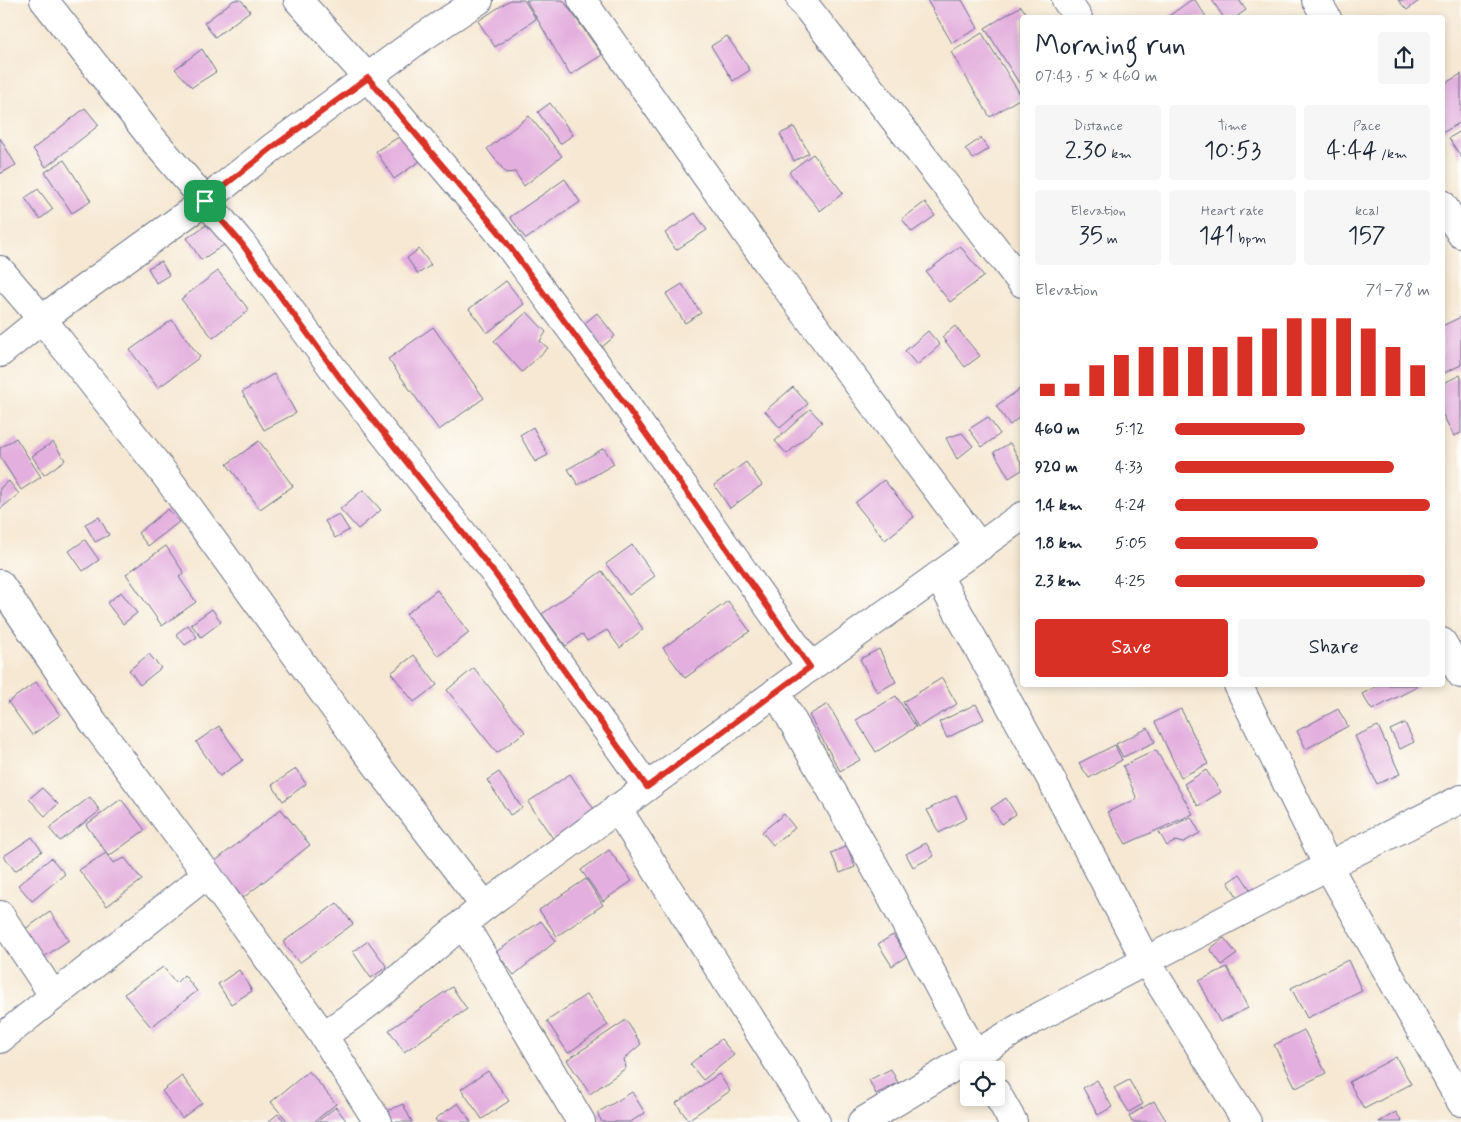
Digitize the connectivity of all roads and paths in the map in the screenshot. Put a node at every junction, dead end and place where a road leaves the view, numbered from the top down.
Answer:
1 (44, 0) edge
2 (298, 0) edge
3 (479, 0) edge
4 (582, 0) edge
5 (801, 0) edge
6 (1066, 0) edge
7 (1316, 0) edge
8 (1076, 15) edge
9 (1325, 15) edge
10 (368, 78) junction
11 (205, 201) junction
12 (0, 270) edge
13 (1020, 280) edge
14 (42, 319) junction
15 (0, 353) edge
16 (1020, 517) edge
17 (980, 546) junction
18 (938, 576) junction
19 (0, 584) edge
20 (1445, 647) edge
21 (810, 667) junction
22 (1461, 674) edge
23 (1239, 687) edge
24 (776, 692) junction
25 (647, 787) junction
26 (1461, 799) edge
27 (617, 808) junction
28 (1328, 866) junction
29 (207, 874) junction
30 (485, 906) junction
31 (0, 915) edge
32 (462, 923) junction
33 (1146, 961) junction
34 (53, 995) junction
35 (323, 1035) junction
36 (0, 1039) edge
37 (978, 1061) edge
38 (980, 1061) edge
39 (960, 1072) edge
40 (1461, 1102) edge
41 (1004, 1106) edge
42 (378, 1122) edge
43 (581, 1122) edge
44 (816, 1122) edge
45 (862, 1122) edge
46 (1014, 1122) edge
47 (1247, 1122) edge

1 - 11 street
2 - 10 street
3 - 10 street
4 - 17 street
5 - 13 street
6 - 8 street
7 - 9 street
10 - 11 street
10 - 21 street
11 - 14 street
11 - 25 street
12 - 14 street
14 - 15 street
14 - 30 street
16 - 17 street
17 - 18 street
18 - 21 street
18 - 33 street
19 - 29 street
20 - 22 street
21 - 24 street
23 - 28 street
24 - 25 street
24 - 37 street
25 - 27 street
26 - 28 street
27 - 30 street
27 - 44 street
28 - 33 street
28 - 40 street
29 - 34 street
29 - 35 street
30 - 32 street
31 - 34 street
32 - 35 street
32 - 43 street
33 - 38 street
33 - 47 street
34 - 36 street
35 - 42 street
39 - 45 street
41 - 46 street

